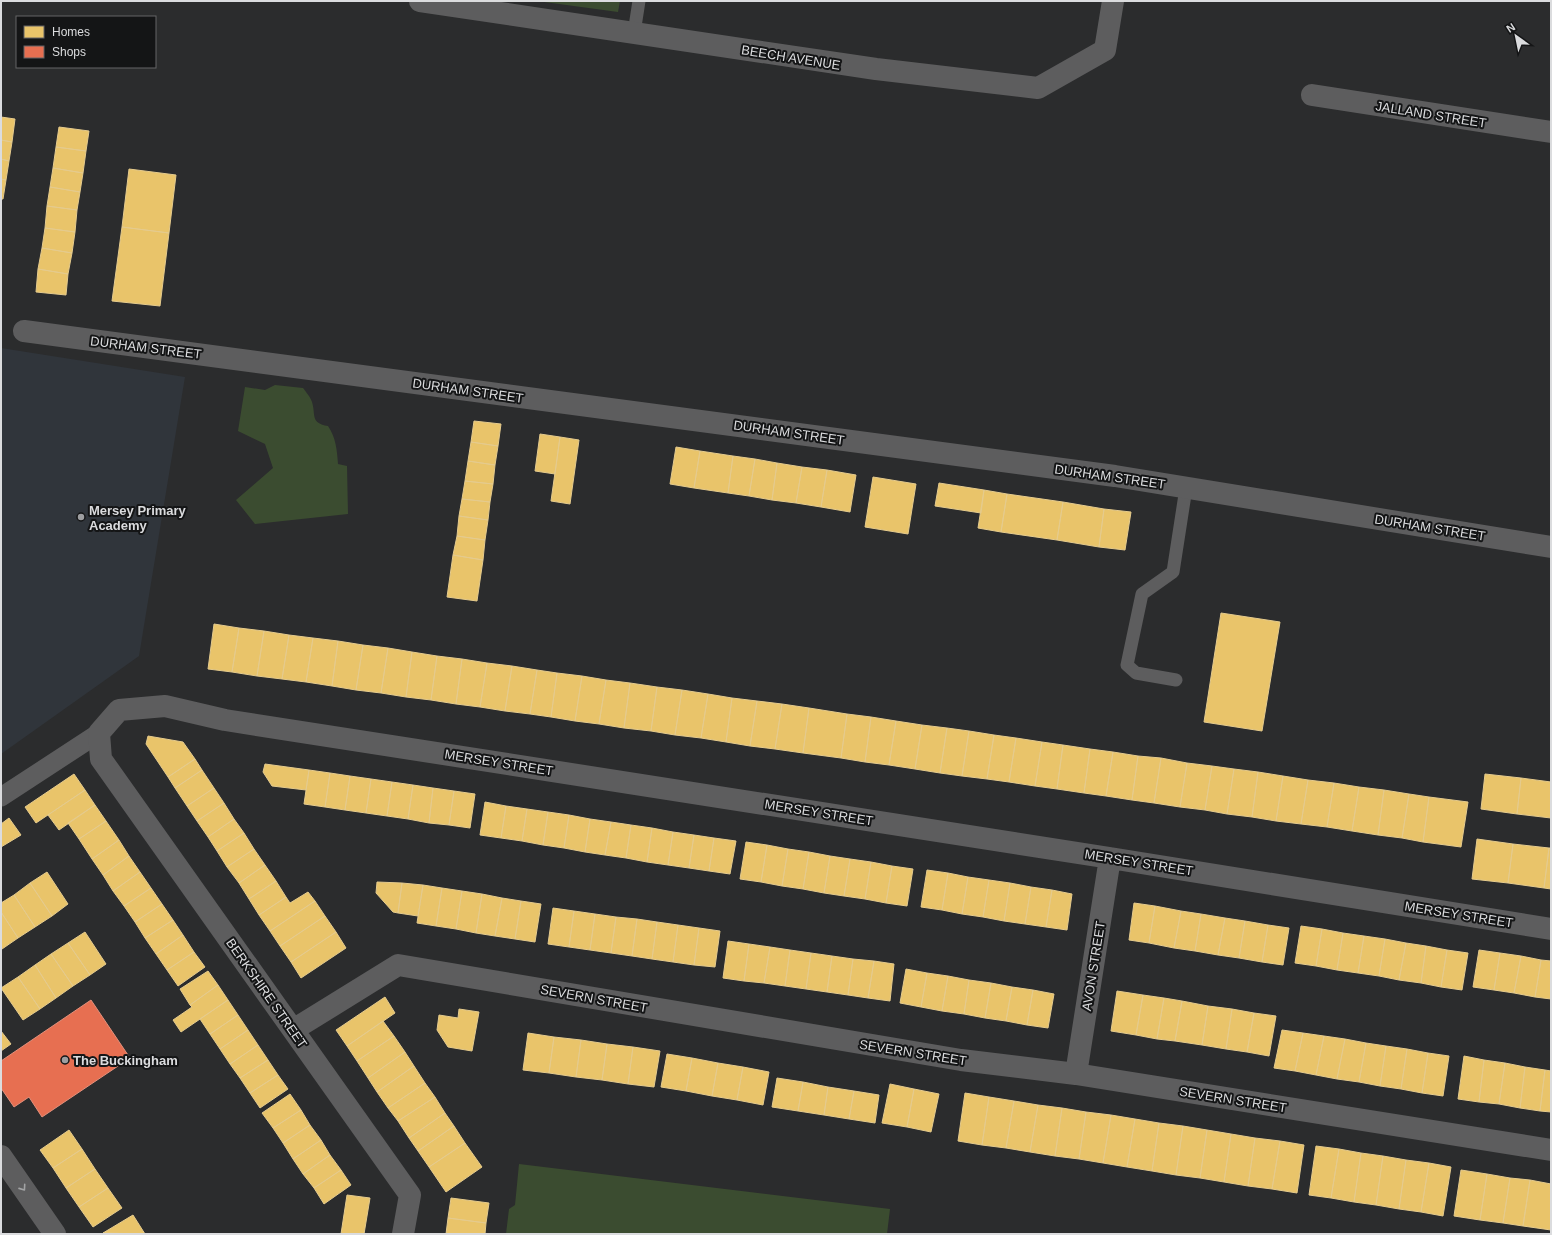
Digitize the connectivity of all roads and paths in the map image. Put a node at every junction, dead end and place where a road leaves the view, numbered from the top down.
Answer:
1 (420, 1) edge
2 (639, 1) edge
3 (1113, 1) edge
4 (477, 5) edge
5 (634, 33) junction
6 (1312, 95) dead end
7 (1551, 132) edge
8 (24, 331) dead end
9 (1186, 488) junction
10 (1551, 547) edge
11 (1176, 680) dead end
12 (99, 734) junction
13 (1, 797) edge
14 (1110, 858) junction
15 (1551, 929) edge
16 (293, 1030) junction
17 (1076, 1074) junction
18 (1551, 1150) edge
19 (1, 1156) edge
20 (55, 1234) edge
21 (403, 1234) edge

1 - 4 street, BEECH AVENUE
2 - 5 lane
3 - 5 street, BEECH AVENUE
4 - 5 street, BEECH AVENUE
6 - 7 street, JALLAND STREET
8 - 9 street, DURHAM STREET
9 - 10 street, DURHAM STREET
9 - 11 lane
12 - 13 street, MERSEY STREET
12 - 14 street, MERSEY STREET
12 - 16 street, BERKSHIRE STREET
14 - 15 street, MERSEY STREET
14 - 17 street, AVON STREET
16 - 17 street, SEVERN STREET
16 - 21 street, BERKSHIRE STREET
17 - 18 street, SEVERN STREET
19 -> 20 street

